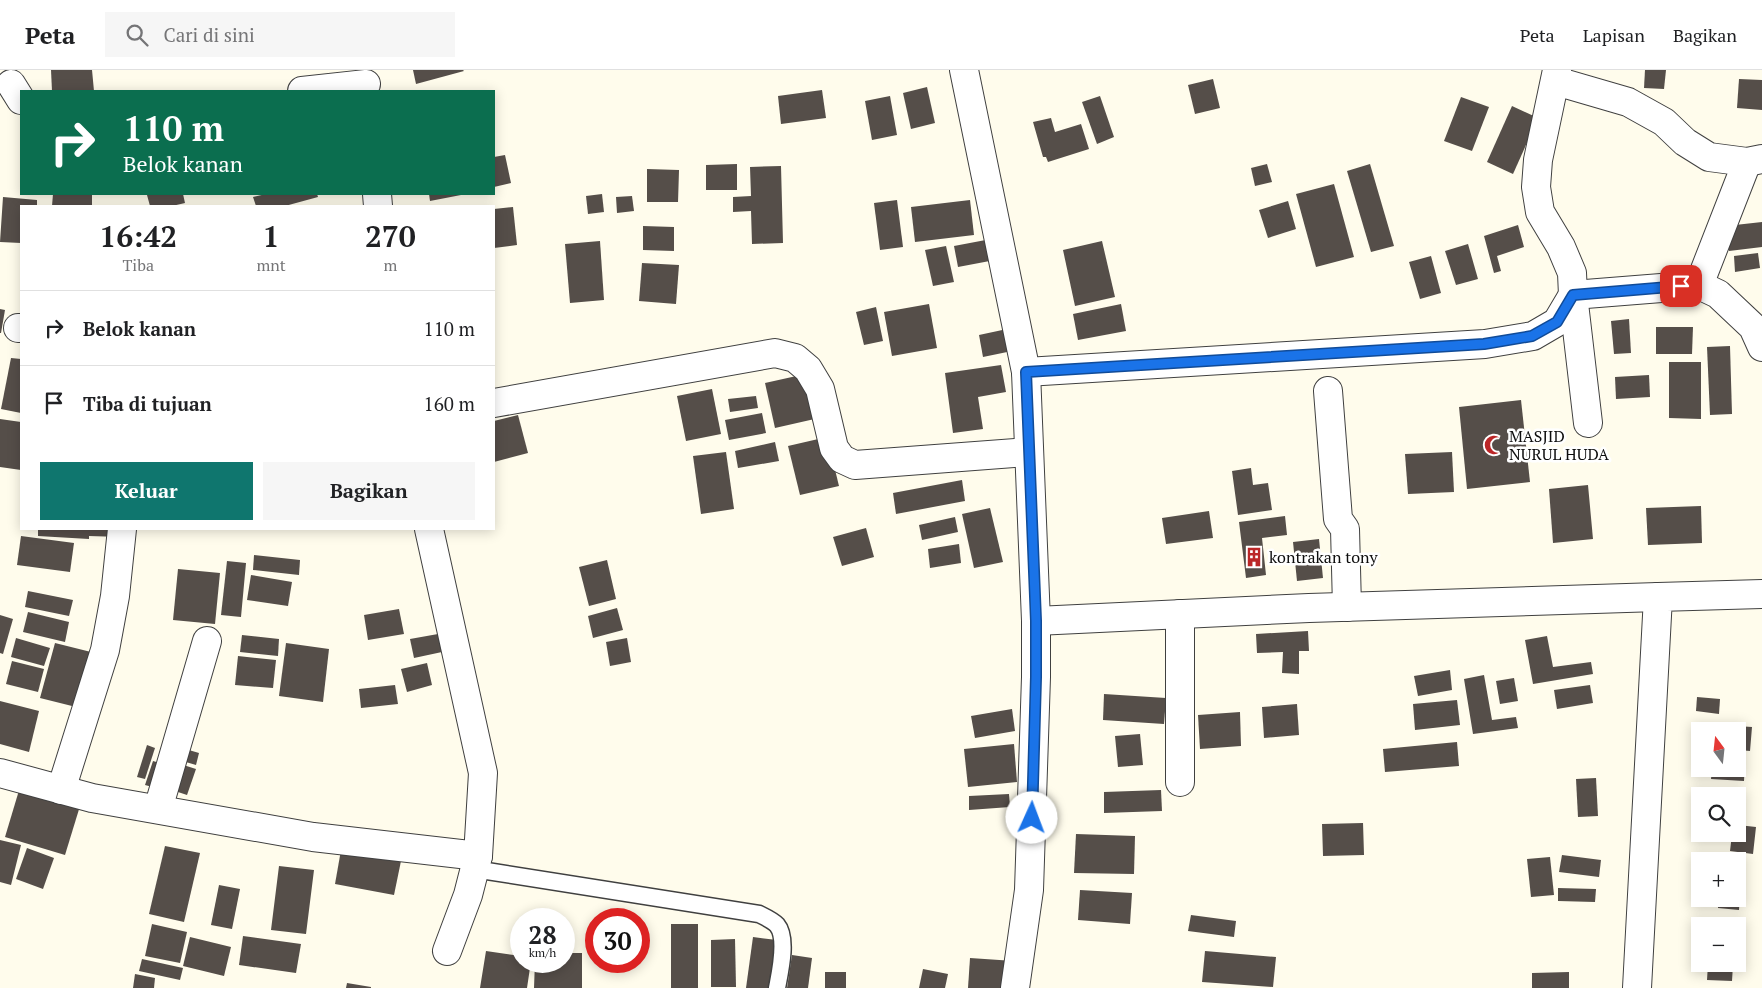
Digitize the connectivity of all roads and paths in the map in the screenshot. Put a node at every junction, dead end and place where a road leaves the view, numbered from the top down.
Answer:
1 (964, 70) edge
2 (1556, 76) edge
3 (365, 82) edge
4 (309, 90) edge
5 (1755, 160) edge
6 (1699, 284) junction
7 (1573, 295) junction
8 (1762, 347) edge
9 (1026, 372) junction
10 (1337, 390) dead end
11 (495, 403) edge
12 (1588, 423) dead end
13 (1029, 452) junction
14 (122, 530) edge
15 (429, 530) edge
16 (1762, 594) edge
17 (1658, 597) junction
18 (1347, 607) junction
19 (1180, 614) junction
20 (1036, 621) junction
21 (207, 640) dead end
22 (0, 773) edge
23 (1180, 782) dead end
24 (61, 790) junction
25 (158, 810) junction
26 (476, 863) junction
27 (447, 951) dead end
28 (776, 988) edge
29 (1014, 988) edge
30 (1637, 988) edge

1 - 9 street
2 - 5 street
2 - 7 street
3 - 4 street
5 - 6 street
6 - 7 street
6 - 8 street
7 - 9 street
7 - 12 street
9 - 13 street
10 - 18 street
11 - 13 street
13 - 20 street
14 - 24 street
15 - 26 street
16 - 17 street
17 - 18 street
17 - 30 street
18 - 19 street
19 - 20 street
19 - 23 street
20 - 29 street
21 - 25 street
22 - 24 street
24 - 25 street
25 - 26 street
26 - 27 street
26 - 28 lane

